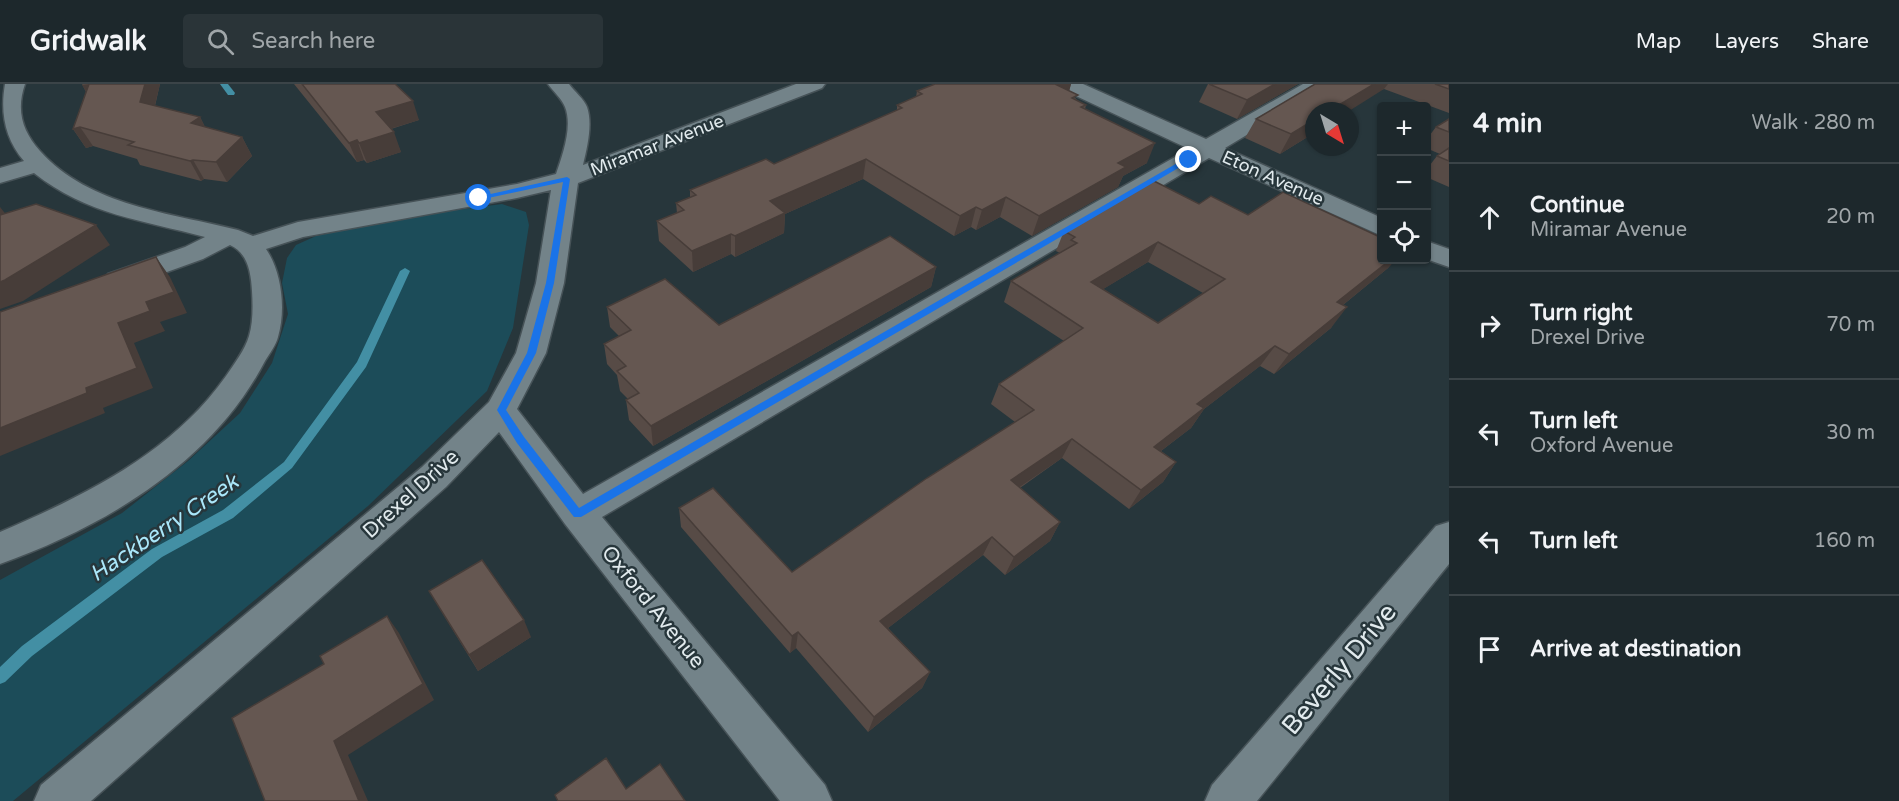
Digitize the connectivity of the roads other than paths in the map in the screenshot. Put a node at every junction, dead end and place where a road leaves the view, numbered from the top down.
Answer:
1 (15, 84) edge
2 (558, 84) edge
3 (815, 84) edge
4 (1065, 84) edge
5 (1318, 84) edge
6 (1208, 149) junction
7 (37, 165) junction
8 (0, 176) edge
9 (567, 179) junction
10 (1377, 226) edge
11 (239, 240) junction
12 (1431, 251) edge
13 (1449, 259) edge
14 (97, 287) edge
15 (501, 410) junction
16 (578, 514) junction
17 (1449, 537) edge
18 (0, 548) edge
19 (57, 801) edge
20 (809, 801) edge
21 (1228, 801) edge

1 - 7 street
2 - 9 street, Drexel Drive
3 - 9 street, Miramar Avenue
4 - 6 street, Eton Avenue
5 - 6 street
6 - 10 street, Eton Avenue
6 - 16 street
7 - 8 street
7 - 11 street
9 - 11 street, Miramar Avenue
9 - 15 street, Drexel Drive
11 - 14 street, Miramar Avenue
11 - 18 street
12 - 13 street
15 - 16 street, Oxford Avenue
15 - 19 street, Drexel Drive
16 - 20 street, Oxford Avenue
17 - 21 street, Beverly Drive

